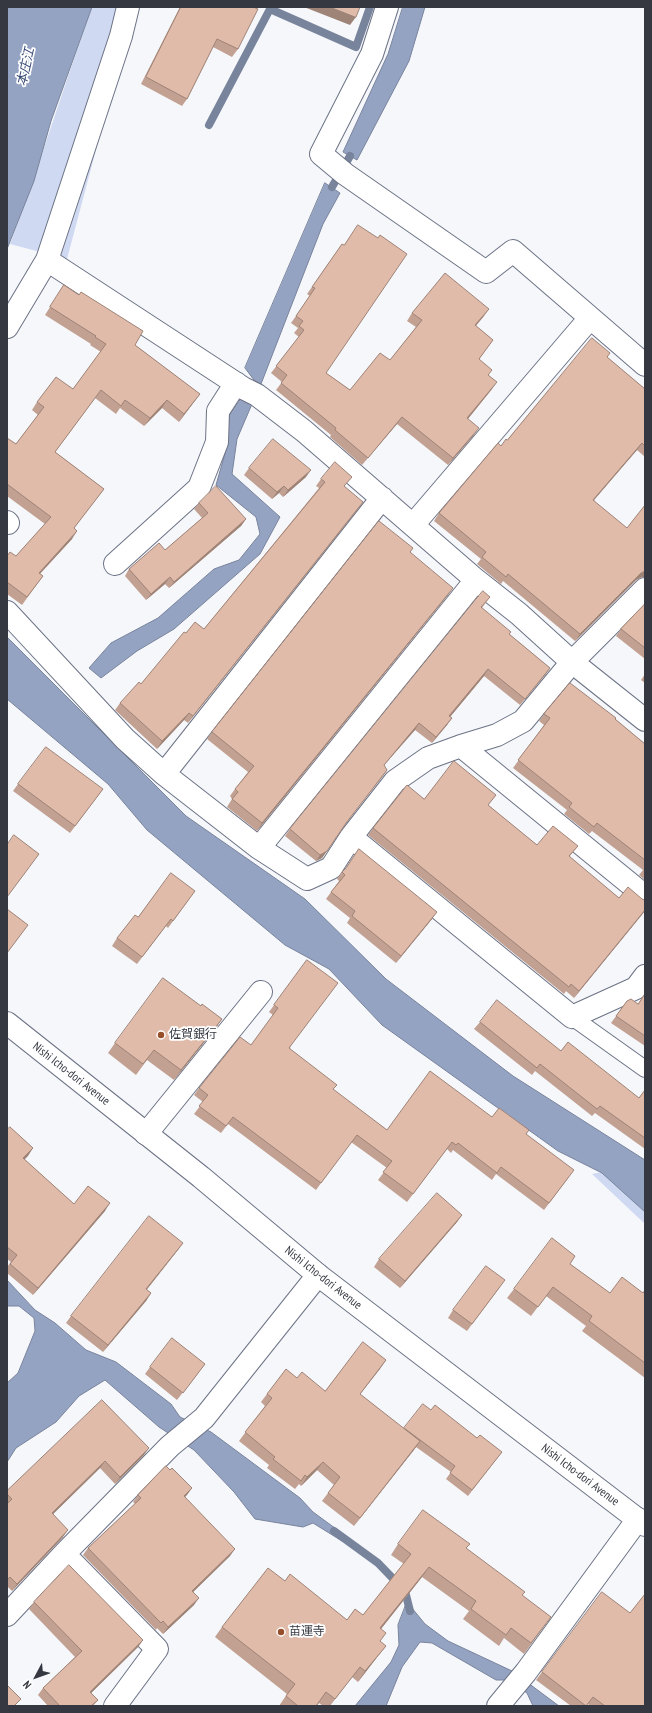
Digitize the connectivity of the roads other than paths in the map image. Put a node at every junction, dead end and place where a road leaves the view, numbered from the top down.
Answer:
1 (128, 7) edge
2 (387, 7) edge
3 (48, 260) junction
4 (590, 318) junction
5 (7, 328) edge
6 (645, 365) edge
7 (245, 389) junction
8 (382, 498) junction
9 (413, 525) junction
10 (115, 564) dead end
11 (476, 580) junction
12 (645, 589) edge
13 (7, 612) edge
14 (572, 662) junction
15 (645, 720) edge
16 (460, 746) junction
17 (164, 774) junction
18 (351, 837) junction
19 (259, 848) junction
20 (645, 896) edge
21 (645, 976) edge
22 (261, 992) dead end
23 (572, 1017) junction
24 (7, 1023) edge
25 (645, 1069) edge
26 (146, 1134) junction
27 (318, 1275) junction
28 (641, 1522) edge
29 (64, 1554) junction
30 (7, 1615) edge
31 (505, 1698) edge
32 (115, 1706) edge

1 - 3 main road
2 - 4 main road
3 - 5 main road
3 - 7 main road
4 - 6 main road
4 - 9 main road
7 - 8 main road
7 - 10 main road
8 - 9 main road
8 - 17 main road
9 - 11 main road
11 - 14 main road
11 - 19 main road
12 - 14 main road
13 - 17 main road
14 - 15 main road
14 - 16 main road
16 - 18 main road
16 - 20 main road
17 - 19 main road
18 - 19 main road
18 - 23 main road
21 - 23 main road
22 - 26 main road
23 - 25 lane
24 - 26 main road, Nishi Icho-dori Avenue
26 - 27 main road, Nishi Icho-dori Avenue
27 - 28 main road, Nishi Icho-dori Avenue
27 - 29 main road
28 - 31 main road
29 - 30 main road
29 - 32 main road

